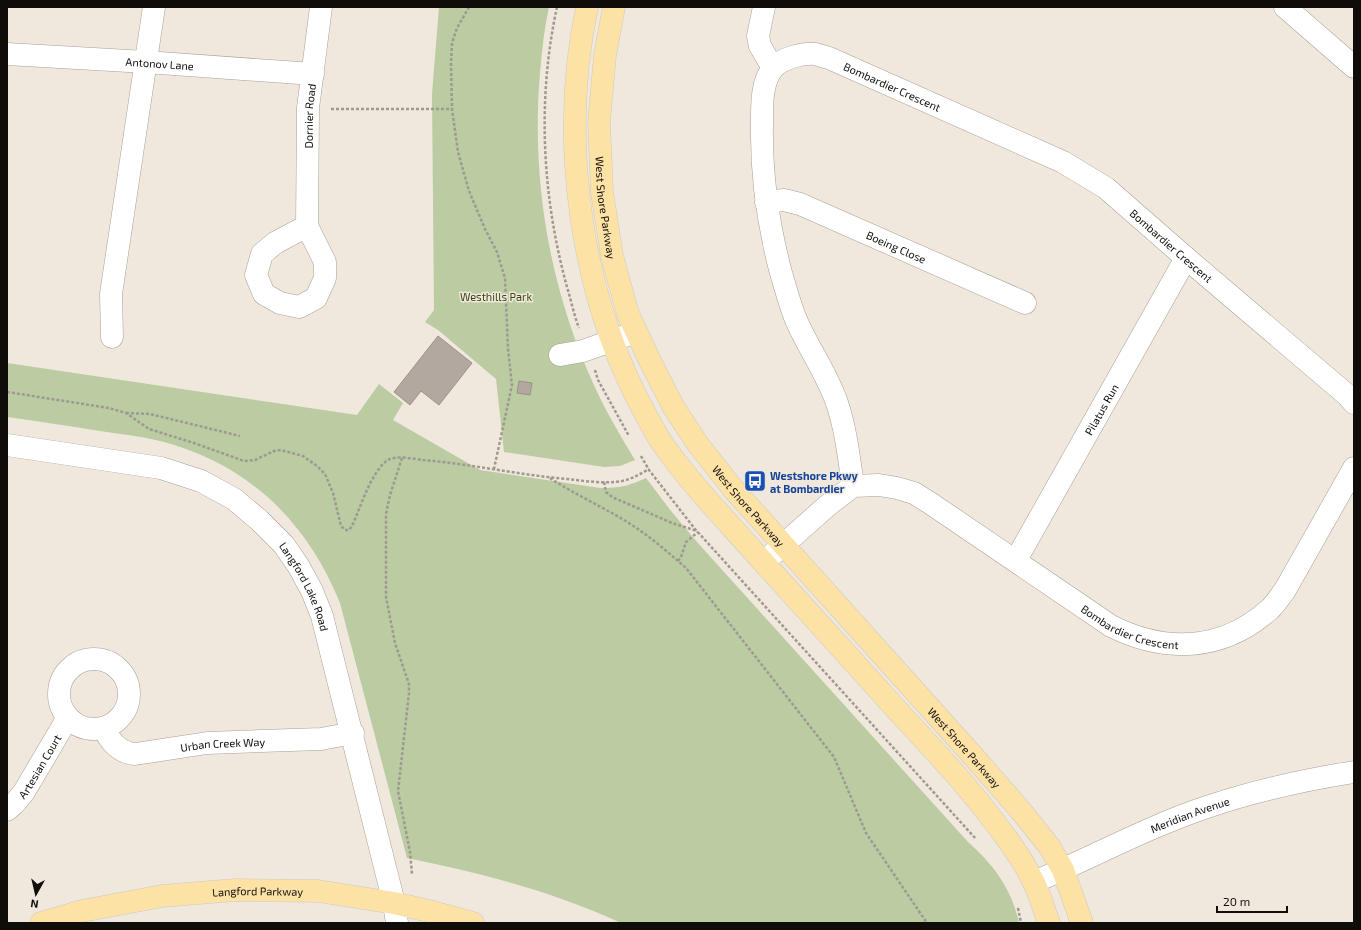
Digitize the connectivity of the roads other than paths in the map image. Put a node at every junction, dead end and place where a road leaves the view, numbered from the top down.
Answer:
1 (154, 7) edge
2 (321, 7) edge
3 (587, 7) edge
4 (614, 7) edge
5 (764, 7) edge
6 (1285, 7) edge
7 (7, 54) edge
8 (146, 62) junction
9 (1354, 67) edge
10 (773, 68) junction
11 (313, 74) junction
12 (766, 202) junction
13 (307, 226) dead end
14 (1186, 258) junction
15 (1025, 303) dead end
16 (636, 332) junction
17 (112, 337) dead end
18 (612, 340) junction
19 (560, 355) dead end
20 (1354, 403) edge
21 (7, 445) edge
22 (1354, 468) edge
23 (853, 486) junction
24 (783, 545) junction
25 (1016, 560) junction
26 (764, 562) junction
27 (67, 719) junction
28 (104, 728) junction
29 (352, 734) junction
30 (1354, 772) edge
31 (7, 810) edge
32 (1063, 870) junction
33 (1034, 882) junction
34 (395, 913) edge
35 (41, 923) edge
36 (473, 923) edge
37 (1049, 923) edge
38 (1082, 923) edge

1 - 8 street
2 - 11 street, Dornier Road
3 - 18 main road
4 - 16 main road, West Shore Parkway
5 - 10 street
6 - 9 street
7 - 8 street, Antonov Lane
8 - 11 street, Antonov Lane
8 - 17 street
10 - 12 street
10 - 14 street, Bombardier Crescent
11 - 13 street, Dornier Road
12 - 15 street, Boeing Close
12 - 23 street
14 - 20 street, Bombardier Crescent
14 - 25 street, Pilatus Run
16 - 18 street
16 - 24 main road, West Shore Parkway
18 - 19 street
18 - 26 main road
21 - 29 street, Langford Lake Road
22 - 25 street, Bombardier Crescent
23 - 24 street
23 - 25 street, Bombardier Crescent
24 - 26 street
24 - 32 main road, West Shore Parkway
26 - 33 main road
27 - 28 street
27 - 28 street
27 - 31 street, Artesian Court
28 - 29 street, Urban Creek Way
29 - 34 street, Langford Lake Road
30 - 32 street, Meridian Avenue
32 - 33 street, Meridian Avenue
32 - 38 main road, West Shore Parkway
33 - 37 main road
34 - 35 main road, Langford Parkway
34 - 36 main road, Langford Parkway

